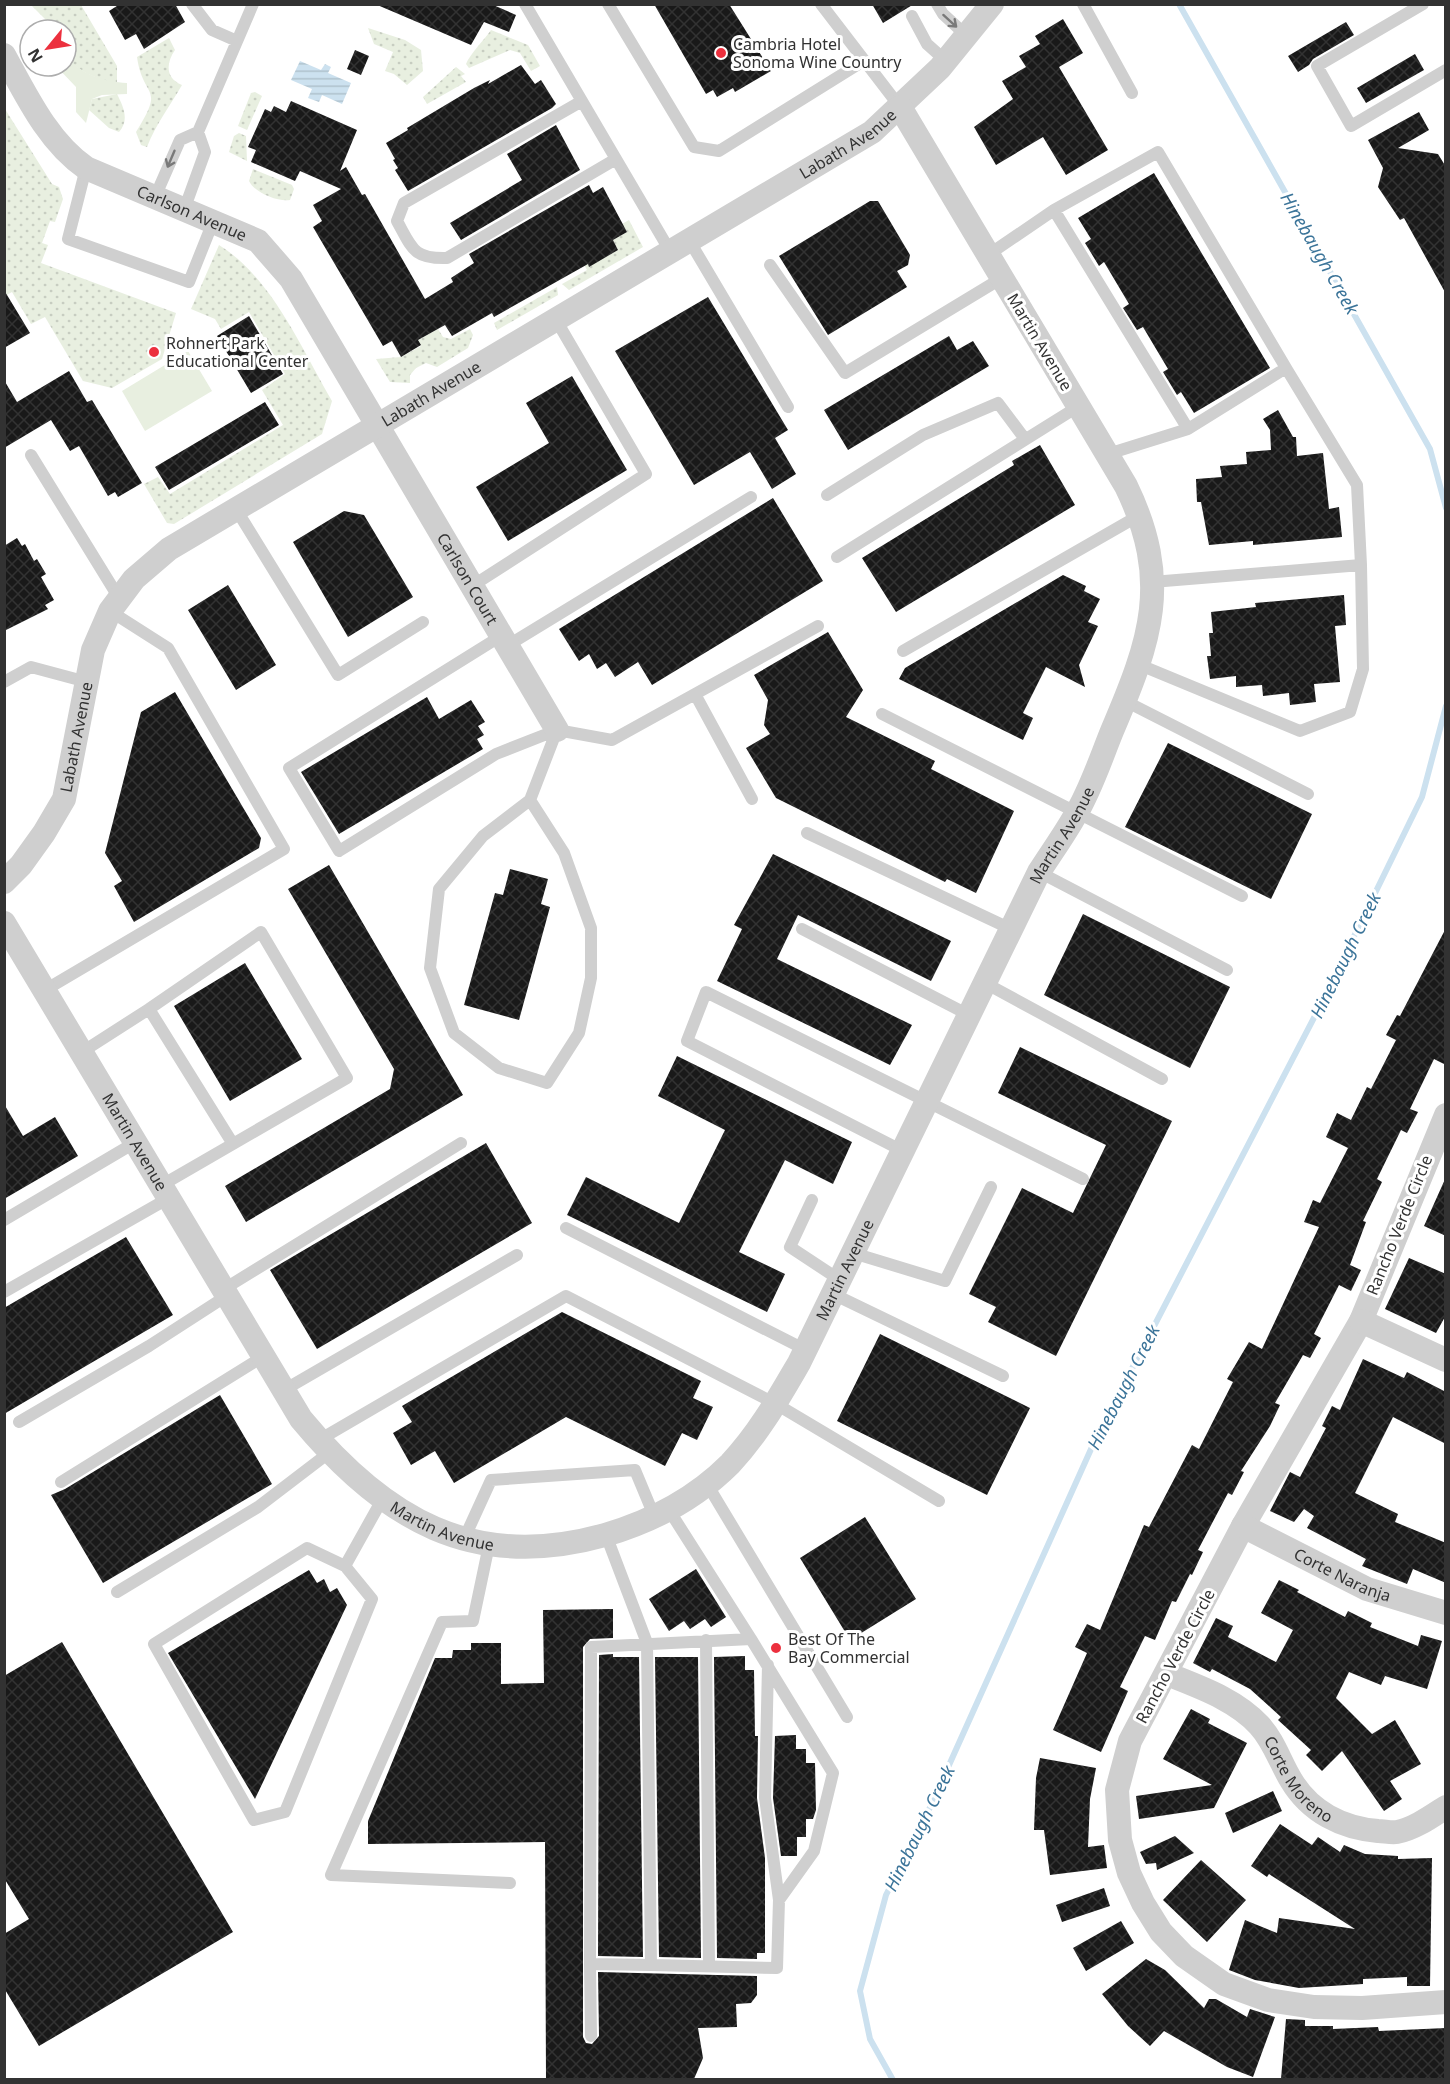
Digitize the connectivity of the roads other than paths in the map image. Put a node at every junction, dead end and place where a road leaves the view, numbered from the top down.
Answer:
1 (192, 4) edge
2 (253, 4) edge
3 (525, 4) edge
4 (608, 4) edge
5 (820, 4) edge
6 (937, 4) edge
7 (992, 4) edge
8 (1083, 4) edge
9 (1423, 4) edge
10 (912, 16) dead end
11 (967, 36) junction
12 (237, 41) junction
13 (4, 55) edge
14 (946, 61) junction
15 (862, 62) junction
16 (1446, 70) edge
17 (1132, 93) dead end
18 (582, 101) junction
19 (900, 107) junction
20 (198, 132) junction
21 (616, 159) junction
22 (86, 168) junction
23 (155, 197) junction
24 (184, 210) junction
25 (1054, 210) junction
26 (213, 222) junction
27 (680, 245) junction
28 (988, 255) junction
29 (770, 265) dead end
30 (1002, 278) junction
31 (555, 318) junction
32 (1286, 368) junction
33 (1079, 406) junction
34 (788, 407) dead end
35 (377, 427) junction
36 (1188, 429) junction
37 (1025, 440) junction
38 (1108, 454) junction
39 (31, 455) dead end
40 (828, 495) dead end
41 (751, 497) dead end
42 (236, 509) junction
43 (1140, 515) junction
44 (837, 557) dead end
45 (1361, 565) junction
46 (1152, 582) junction
47 (472, 586) junction
48 (115, 605) junction
49 (423, 622) dead end
50 (818, 626) dead end
51 (504, 641) junction
52 (903, 651) dead end
53 (1140, 665) junction
54 (4, 682) edge
55 (87, 682) junction
56 (695, 694) junction
57 (1125, 701) junction
58 (882, 714) dead end
59 (557, 730) junction
60 (1308, 794) dead end
61 (530, 800) junction
62 (752, 800) dead end
63 (1077, 813) junction
64 (807, 832) dead end
65 (1039, 872) junction
66 (4, 882) edge
67 (1242, 896) dead end
68 (4, 922) edge
69 (802, 929) dead end
70 (1011, 929) junction
71 (1227, 970) dead end
72 (985, 983) junction
73 (45, 990) junction
74 (149, 1009) junction
75 (969, 1015) junction
76 (82, 1052) junction
77 (1162, 1079) dead end
78 (927, 1102) junction
79 (1446, 1115) edge
80 (136, 1142) junction
81 (460, 1143) dead end
82 (233, 1144) junction
83 (903, 1151) junction
84 (1437, 1156) edge
85 (1083, 1179) dead end
86 (991, 1187) dead end
87 (166, 1192) junction
88 (812, 1200) dead end
89 (4, 1220) edge
90 (566, 1228) dead end
91 (853, 1253) junction
92 (517, 1256) dead end
93 (837, 1287) junction
94 (4, 1292) edge
95 (226, 1292) junction
96 (1361, 1321) junction
97 (806, 1350) junction
98 (264, 1356) junction
99 (1446, 1360) edge
100 (1003, 1376) dead end
101 (284, 1390) junction
102 (776, 1404) junction
103 (19, 1422) dead end
104 (324, 1446) junction
105 (61, 1482) dead end
106 (707, 1484) junction
107 (383, 1498) junction
108 (939, 1501) dead end
109 (662, 1514) junction
110 (1243, 1526) junction
111 (606, 1535) junction
112 (464, 1539) junction
113 (489, 1545) junction
114 (345, 1566) junction
115 (117, 1592) dead end
116 (1446, 1613) edge
117 (751, 1639) junction
118 (706, 1640) junction
119 (646, 1643) junction
120 (768, 1664) junction
121 (1167, 1674) junction
122 (847, 1717) dead end
123 (1446, 1807) edge
124 (510, 1883) dead end
125 (779, 1900) junction
126 (590, 1964) junction
127 (651, 1965) junction
128 (709, 1966) junction
129 (1446, 2002) edge
130 (591, 2036) dead end

1 - 12 lane
2 - 12 lane
3 - 18 lane
4 - 15 lane
5 - 15 lane
6 -> 11 lane
7 - 11 street, Labath Avenue
8 - 17 lane
9 - 16 lane
10 - 14 lane
11 - 14 street, Labath Avenue
12 - 20 lane
13 - 22 street, Carlson Avenue
14 - 19 street, Labath Avenue
15 - 19 lane
18 - 21 lane
18 - 21 lane
19 - 27 street, Labath Avenue
19 - 28 street, Martin Avenue
20 -> 23 lane
20 - 24 lane
21 - 27 lane
22 - 23 street, Carlson Avenue
22 - 26 lane
23 - 24 street, Carlson Avenue
24 - 26 street, Carlson Avenue
25 - 28 lane
25 - 32 lane
25 - 36 lane
26 - 35 street, Carlson Avenue
27 - 31 street, Labath Avenue
27 - 34 lane
28 - 30 street, Martin Avenue
29 - 30 lane
30 - 33 street, Martin Avenue
31 - 35 street, Labath Avenue
31 - 47 lane
32 - 36 lane
32 - 45 lane
33 - 37 lane
33 - 38 street, Martin Avenue
35 - 42 street, Labath Avenue
35 - 47 street, Carlson Court
36 - 38 lane
37 - 40 lane
37 - 44 lane
38 - 43 street, Martin Avenue
39 - 48 lane
41 - 51 lane
42 - 48 street, Labath Avenue
42 - 49 lane
43 - 46 street, Martin Avenue
43 - 52 lane
45 - 46 lane
45 - 53 lane
46 - 53 street, Martin Avenue
47 - 51 street, Carlson Court
48 - 55 street, Labath Avenue
48 - 73 lane
50 - 56 lane
51 - 59 street, Carlson Court
51 - 59 lane
53 - 57 street, Martin Avenue
54 - 55 lane
55 - 66 street, Labath Avenue
56 - 59 lane
56 - 62 lane
57 - 60 lane
57 - 63 street, Martin Avenue
58 - 63 lane
59 - 61 lane
61 - 61 lane
63 - 65 street, Martin Avenue
63 - 67 lane
64 - 70 lane
65 - 70 street, Martin Avenue
65 - 71 lane
68 - 73 street, Martin Avenue
69 - 75 lane
70 - 72 street, Martin Avenue
72 - 75 street, Martin Avenue
72 - 77 lane
73 - 76 street, Martin Avenue
74 - 76 lane
74 - 82 lane
74 - 82 lane
75 - 78 street, Martin Avenue
76 - 80 street, Martin Avenue
78 - 83 street, Martin Avenue
78 - 83 lane
78 - 85 lane
79 - 84 street, Rancho Verde Circle
80 - 87 street, Martin Avenue
80 - 89 lane
81 - 95 lane
82 - 87 lane
83 - 91 street, Martin Avenue
84 - 96 street, Rancho Verde Circle
86 - 91 lane
87 - 94 lane
87 - 95 street, Martin Avenue
88 - 93 lane
90 - 97 lane
91 - 93 street, Martin Avenue
92 - 101 lane
93 - 97 street, Martin Avenue
93 - 100 lane
95 - 98 street, Martin Avenue
95 - 103 lane
96 - 99 street
96 - 110 street, Rancho Verde Circle
97 - 102 street, Martin Avenue
98 - 101 street, Martin Avenue
98 - 105 lane
101 - 104 street, Martin Avenue
102 - 104 lane
102 - 106 street, Martin Avenue
102 - 108 lane
104 - 107 street, Martin Avenue
104 - 115 lane
106 - 109 street, Martin Avenue
106 - 122 lane
107 - 112 street, Martin Avenue
107 - 114 lane
109 - 111 street, Martin Avenue
109 - 112 lane
109 - 117 lane
110 - 116 street, Corte Naranja
110 - 121 street, Rancho Verde Circle
111 - 113 street, Martin Avenue
111 - 119 lane
112 - 113 street, Martin Avenue
113 - 124 lane
114 - 114 lane
117 - 118 lane
117 - 120 lane
118 - 119 lane
118 - 128 lane
119 - 126 lane
119 - 127 lane
120 - 125 lane
120 - 125 lane
121 - 123 street, Corte Moreno
121 - 129 street, Rancho Verde Circle
125 - 128 lane
126 - 127 lane
126 - 130 lane
127 - 128 lane

